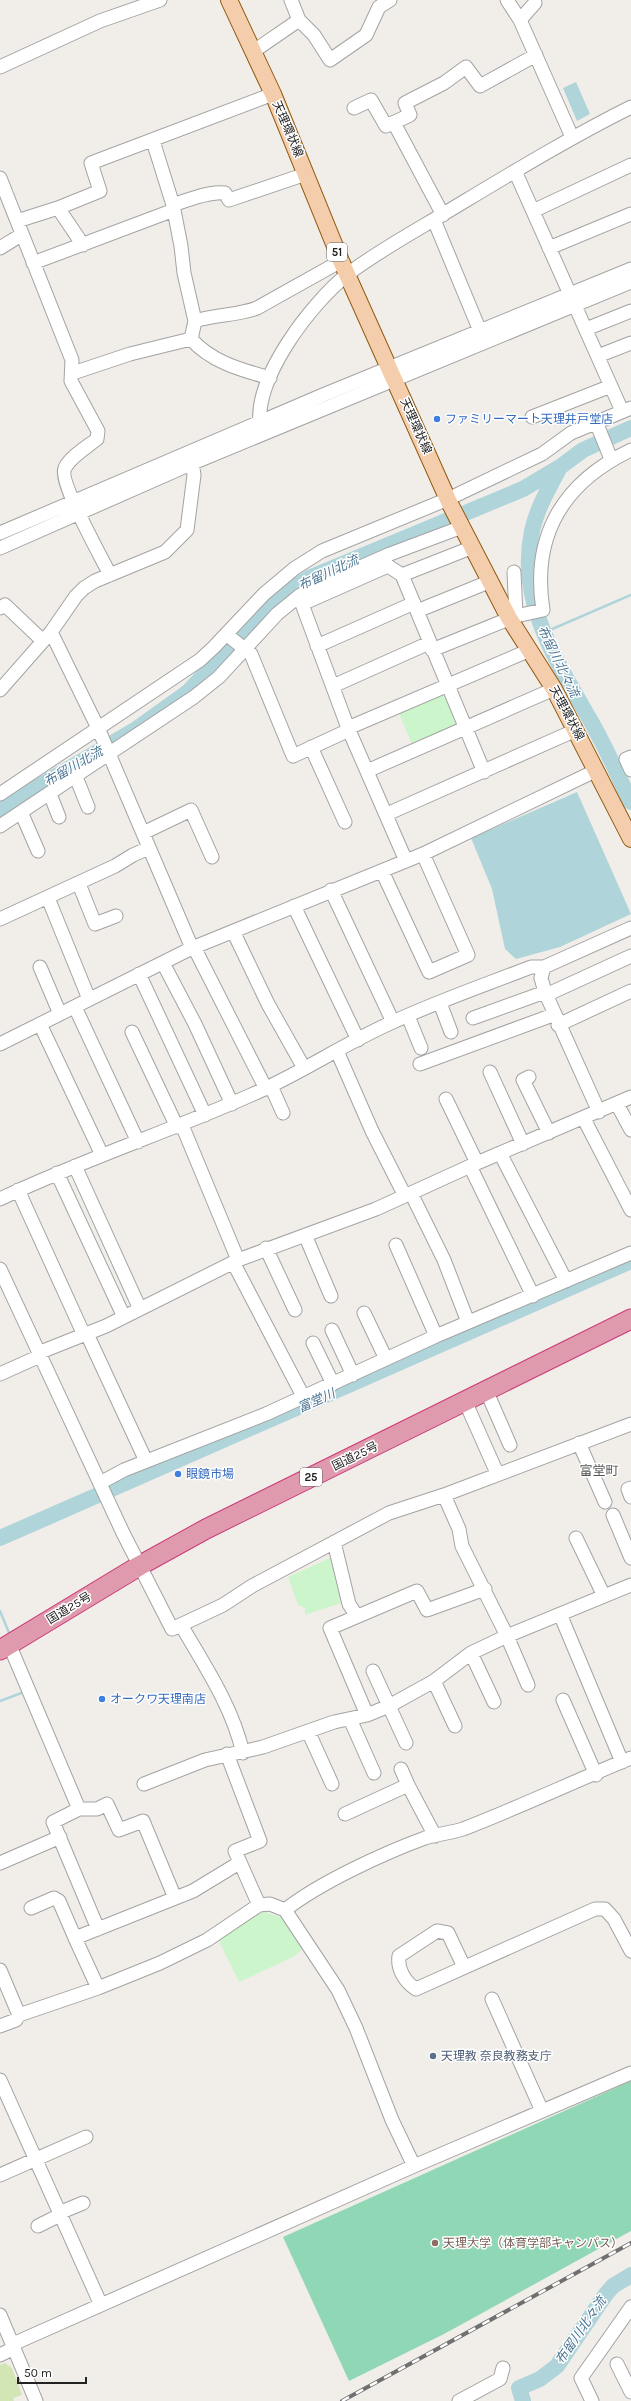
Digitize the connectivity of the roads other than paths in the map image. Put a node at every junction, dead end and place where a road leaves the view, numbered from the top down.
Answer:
1 (160, 0) edge
2 (229, 0) edge
3 (291, 0) edge
4 (390, 0) edge
5 (507, 0) edge
6 (536, 3) dead end
7 (299, 20) junction
8 (520, 20) junction
9 (254, 51) junction
10 (536, 55) junction
11 (0, 67) edge
12 (273, 94) junction
13 (631, 107) edge
14 (354, 108) dead end
15 (394, 123) junction
16 (572, 136) junction
17 (153, 141) junction
18 (631, 165) edge
19 (515, 171) junction
20 (306, 174) junction
21 (0, 178) edge
22 (173, 207) junction
23 (58, 208) junction
24 (533, 211) junction
25 (631, 214) edge
26 (438, 217) junction
27 (17, 221) junction
28 (21, 236) junction
29 (83, 245) junction
30 (0, 248) edge
31 (550, 248) junction
32 (32, 263) junction
33 (344, 268) junction
34 (631, 269) edge
35 (631, 282) edge
36 (573, 300) junction
37 (631, 312) edge
38 (195, 321) junction
39 (586, 329) junction
40 (480, 330) junction
41 (191, 339) junction
42 (631, 343) edge
43 (602, 354) dead end
44 (73, 373) junction
45 (393, 373) junction
46 (270, 378) junction
47 (611, 386) junction
48 (627, 409) edge
49 (532, 417) dead end
50 (596, 423) junction
51 (260, 428) junction
52 (631, 450) edge
53 (191, 457) junction
54 (610, 458) junction
55 (449, 500) junction
56 (76, 507) junction
57 (461, 525) junction
58 (0, 533) edge
59 (473, 546) junction
60 (0, 548) edge
61 (514, 572) dead end
62 (110, 575) junction
63 (402, 575) junction
64 (491, 582) junction
65 (415, 607) junction
66 (0, 608) edge
67 (515, 616) junction
68 (228, 635) junction
69 (47, 636) junction
70 (317, 646) junction
71 (431, 646) junction
72 (245, 649) junction
73 (530, 650) junction
74 (447, 685) junction
75 (332, 686) junction
76 (554, 689) junction
77 (0, 690) edge
78 (98, 728) junction
79 (465, 728) junction
80 (349, 729) junction
81 (576, 730) junction
82 (311, 747) junction
83 (108, 752) junction
84 (631, 757) edge
85 (597, 770) junction
86 (631, 770) edge
87 (367, 771) junction
88 (484, 772) junction
89 (76, 777) junction
90 (0, 794) edge
91 (50, 794) junction
92 (88, 808) dead end
93 (21, 812) junction
94 (387, 814) junction
95 (59, 817) dead end
96 (345, 822) dead end
97 (0, 826) edge
98 (143, 833) junction
99 (631, 839) edge
100 (149, 848) junction
101 (38, 851) dead end
102 (423, 854) junction
103 (212, 857) dead end
104 (406, 861) junction
105 (382, 871) junction
106 (78, 884) junction
107 (331, 890) junction
108 (48, 898) junction
109 (294, 906) junction
110 (116, 916) dead end
111 (0, 919) edge
112 (631, 928) edge
113 (233, 931) junction
114 (192, 948) junction
115 (631, 956) edge
116 (162, 963) junction
117 (40, 967) dead end
118 (544, 967) junction
119 (139, 974) junction
120 (631, 991) edge
121 (545, 994) junction
122 (89, 999) junction
123 (440, 1003) junction
124 (75, 1007) junction
125 (60, 1014) junction
126 (408, 1016) junction
127 (473, 1018) dead end
128 (556, 1020) junction
129 (393, 1022) junction
130 (40, 1024) junction
131 (451, 1032) dead end
132 (138, 1035) dead end
133 (1, 1040) edge
134 (358, 1040) junction
135 (421, 1048) dead end
136 (337, 1051) junction
137 (420, 1064) dead end
138 (304, 1068) junction
139 (490, 1072) dead end
140 (529, 1077) dead end
141 (269, 1087) junction
142 (631, 1097) edge
143 (446, 1099) dead end
144 (232, 1104) junction
145 (617, 1104) junction
146 (599, 1112) junction
147 (283, 1113) dead end
148 (205, 1115) junction
149 (584, 1119) junction
150 (180, 1126) junction
151 (631, 1130) edge
152 (550, 1133) junction
153 (138, 1142) junction
154 (523, 1144) junction
155 (500, 1153) junction
156 (102, 1156) junction
157 (474, 1164) junction
158 (75, 1166) junction
159 (57, 1173) junction
160 (18, 1190) junction
161 (408, 1194) junction
162 (0, 1198) edge
163 (631, 1210) edge
164 (304, 1234) junction
165 (396, 1245) dead end
166 (266, 1248) junction
167 (631, 1253) edge
168 (236, 1261) junction
169 (0, 1269) edge
170 (566, 1281) junction
171 (331, 1296) dead end
172 (533, 1296) junction
173 (140, 1309) junction
174 (295, 1310) dead end
175 (364, 1313) dead end
176 (124, 1318) junction
177 (631, 1319) edge
178 (468, 1322) junction
179 (332, 1330) dead end
180 (85, 1335) junction
181 (436, 1336) junction
182 (313, 1343) dead end
183 (39, 1355) junction
184 (386, 1359) junction
185 (0, 1374) edge
186 (353, 1375) junction
187 (333, 1384) junction
188 (486, 1390) junction
189 (304, 1398) junction
190 (465, 1401) junction
191 (631, 1424) edge
192 (579, 1443) junction
193 (510, 1445) dead end
194 (146, 1462) junction
195 (497, 1473) junction
196 (631, 1488) edge
197 (102, 1489) junction
198 (444, 1495) junction
199 (631, 1497) edge
200 (605, 1502) dead end
201 (613, 1515) dead end
202 (576, 1538) dead end
203 (334, 1542) junction
204 (631, 1558) edge
205 (139, 1566) junction
206 (631, 1585) edge
207 (485, 1589) junction
208 (604, 1596) junction
209 (560, 1614) junction
210 (356, 1615) junction
211 (181, 1625) junction
212 (507, 1636) junction
213 (4, 1647) edge
214 (471, 1654) junction
215 (373, 1671) dead end
216 (434, 1681) junction
217 (528, 1685) dead end
218 (563, 1700) dead end
219 (494, 1702) dead end
220 (389, 1706) junction
221 (367, 1715) junction
222 (350, 1719) junction
223 (455, 1726) dead end
224 (308, 1731) junction
225 (406, 1743) dead end
226 (243, 1753) junction
227 (227, 1754) junction
228 (626, 1760) edge
229 (401, 1768) dead end
230 (374, 1773) dead end
231 (596, 1775) junction
232 (144, 1784) dead end
233 (332, 1784) dead end
234 (408, 1785) junction
235 (79, 1809) junction
236 (345, 1814) dead end
237 (435, 1836) junction
238 (60, 1837) junction
239 (0, 1863) edge
240 (239, 1863) junction
241 (175, 1898) junction
242 (259, 1905) junction
243 (31, 1908) dead end
244 (285, 1910) junction
245 (98, 1929) junction
246 (75, 1938) junction
247 (630, 1945) edge
248 (464, 1967) junction
249 (0, 1970) edge
250 (98, 1988) junction
251 (492, 1999) dead end
252 (19, 2015) junction
253 (0, 2026) edge
254 (631, 2073) edge
255 (0, 2080) edge
256 (542, 2111) junction
257 (86, 2137) dead end
258 (35, 2159) junction
259 (414, 2166) junction
260 (0, 2175) edge
261 (83, 2203) dead end
262 (60, 2214) junction
263 (38, 2226) dead end
264 (101, 2305) junction
265 (631, 2307) edge
266 (0, 2315) edge
267 (14, 2346) junction
268 (0, 2355) edge
269 (617, 2364) dead end
270 (504, 2368) dead end
271 (631, 2392) edge
272 (36, 2401) edge
273 (459, 2401) edge
274 (592, 2401) edge

1 - 11 street
2 - 9 main road, 天理環状線 / 51
3 - 7 street
4 - 7 street
5 - 8 street
6 - 8 street
7 - 9 street
8 - 10 street
9 - 12 main road, 天理環状線 / 51
10 - 15 street
10 - 16 street
12 - 17 street
12 - 20 main road, 天理環状線 / 51
13 - 16 street
14 - 15 street
15 - 26 street
16 - 19 street
17 - 22 street
17 - 23 street
18 - 24 street
19 - 24 street
19 - 26 street
20 - 22 street
20 - 33 main road, 天理環状線 / 51
21 - 27 street
22 - 29 street
22 - 38 street
23 - 27 street
23 - 29 street
24 - 31 street
25 - 31 street
26 - 33 street
26 - 40 street
27 - 28 street
28 - 30 street
28 - 32 street
29 - 32 street
31 - 36 street
32 - 44 street
33 - 38 street
33 - 45 main road, 天理環状線 / 51
33 - 46 street
34 - 36 street
35 - 36 street
36 - 39 street
36 - 40 street
36 - 45 street
37 - 39 street
38 - 41 street
39 - 47 street
40 - 45 street
41 - 44 street
41 - 46 street
42 - 43 street
44 - 56 street
45 - 51 street
45 - 55 main road, 天理環状線 / 51
46 - 51 street
47 - 48 street
47 - 49 street
48 - 50 street
50 - 54 street
50 - 55 street
51 - 53 street
52 - 54 street
53 - 56 street
53 - 62 street
54 - 67 street
55 - 57 main road, 天理環状線 / 51
55 - 68 street
56 - 58 street
56 - 60 street
56 - 62 street
57 - 59 main road, 天理環状線 / 51
57 - 72 street
59 - 63 street
59 - 64 main road, 天理環状線 / 51
61 - 67 street
62 - 69 street
63 - 65 street
63 - 70 street
64 - 65 street
64 - 67 main road, 天理環状線 / 51
65 - 70 street
65 - 71 street
66 - 69 street
67 - 71 street
67 - 73 main road, 天理環状線 / 51
68 - 72 street
68 - 78 street
69 - 77 street
69 - 78 street
70 - 75 street
71 - 74 street
71 - 75 street
72 - 82 street
72 - 83 street
73 - 74 street
73 - 76 main road, 天理環状線 / 51
74 - 79 street
74 - 80 street
75 - 80 street
76 - 79 street
76 - 81 main road, 天理環状線 / 51
78 - 83 street
78 - 90 street
79 - 87 street
79 - 88 street
80 - 82 street
80 - 87 street
81 - 85 main road, 天理環状線 / 51
81 - 88 street
82 - 96 street
83 - 89 street
83 - 98 street
84 - 86 street
85 - 99 main road, 天理環状線 / 51
85 - 102 street
87 - 94 street
88 - 94 street
89 - 91 street
89 - 92 street
91 - 93 street
91 - 95 street
93 - 97 street
93 - 101 street
94 - 104 street
98 - 100 street
98 - 103 street
100 - 106 street
100 - 114 street
102 - 104 street
102 - 105 street
104 - 105 street
105 - 107 street
106 - 108 street
106 - 110 street
107 - 109 street
107 - 129 street
108 - 111 street
108 - 122 street
109 - 113 street
109 - 134 street
112 - 118 street
113 - 114 street
113 - 138 street
114 - 116 street
114 - 141 street
115 - 121 street
116 - 119 street
116 - 144 street
117 - 125 street
118 - 121 street
118 - 123 street
119 - 122 street
119 - 148 street
120 - 128 street
121 - 127 street
121 - 128 street
122 - 124 street
123 - 126 street
123 - 131 street
124 - 125 street
124 - 153 street
125 - 130 street
126 - 129 street
126 - 135 street
128 - 137 street
128 - 146 street
129 - 134 street
130 - 133 street
130 - 156 street
132 - 150 street
134 - 136 street
136 - 138 street
136 - 161 street
138 - 141 street
139 - 154 street
140 - 152 street
141 - 144 street
141 - 147 street
142 - 145 street
143 - 157 street
144 - 148 street
145 - 146 street
145 - 151 street
146 - 149 street
148 - 150 street
149 - 152 street
149 - 163 street
150 - 153 street
150 - 168 street
152 - 154 street
153 - 156 street
154 - 155 street
155 - 157 street
155 - 170 street
156 - 158 street
157 - 161 street
157 - 172 street
158 - 159 street
158 - 173 street
159 - 160 street
159 - 176 street
160 - 162 street
160 - 180 street
161 - 164 street
161 - 178 street
164 - 166 street
164 - 171 street
165 - 181 street
166 - 168 street
166 - 174 street
167 - 170 street
168 - 173 street
168 - 189 street
169 - 183 street
170 - 172 street
172 - 178 street
173 - 176 street
175 - 184 street
176 - 180 street
177 - 188 highway, 国道25号 / 25
178 - 181 street
179 - 186 street
180 - 183 street
180 - 194 street
181 - 184 street
182 - 187 street
183 - 185 street
183 - 197 street
184 - 186 street
186 - 187 street
187 - 189 street
188 - 190 highway, 国道25号 / 25
188 - 193 street
189 - 194 street
190 - 195 street
190 - 205 highway, 国道25号 / 25
191 - 192 street
192 - 195 street
192 - 200 street
194 - 197 street
195 - 198 street
196 - 199 street
197 - 205 street
198 - 203 street
198 - 207 street
201 - 204 street
202 - 208 street
203 - 210 street
203 - 211 street
205 - 211 street
205 - 213 highway, 国道25号 / 25
206 - 208 street
207 - 210 street
207 - 212 street
208 - 209 street
209 - 212 street
209 - 228 street
210 - 221 street
211 - 226 street
212 - 214 street
212 - 217 street
213 - 235 street
214 - 216 street
214 - 219 street
215 - 220 street
216 - 220 street
216 - 223 street
218 - 231 street
220 - 221 street
220 - 225 street
221 - 222 street
222 - 224 street
222 - 230 street
224 - 226 street
224 - 233 street
226 - 227 street
227 - 232 street
227 - 240 street
228 - 231 street
229 - 234 street
231 - 237 street
234 - 236 street
234 - 237 street
235 - 238 street
235 - 241 street
237 - 244 street
238 - 239 street
238 - 245 street
240 - 241 street
240 - 242 street
241 - 245 street
242 - 244 street
242 - 250 street
243 - 246 street
244 - 259 street
245 - 246 street
246 - 250 street
247 - 248 street
248 - 248 street
249 - 252 street
250 - 252 street
251 - 256 street
252 - 253 street
254 - 256 street
255 - 258 street
256 - 259 street
257 - 258 street
258 - 260 street
258 - 262 street
259 - 264 street
261 - 262 street
262 - 263 street
262 - 264 street
264 - 267 street
265 - 274 street
266 - 267 street
267 - 268 street
267 - 272 street
269 - 271 street
270 - 273 street

